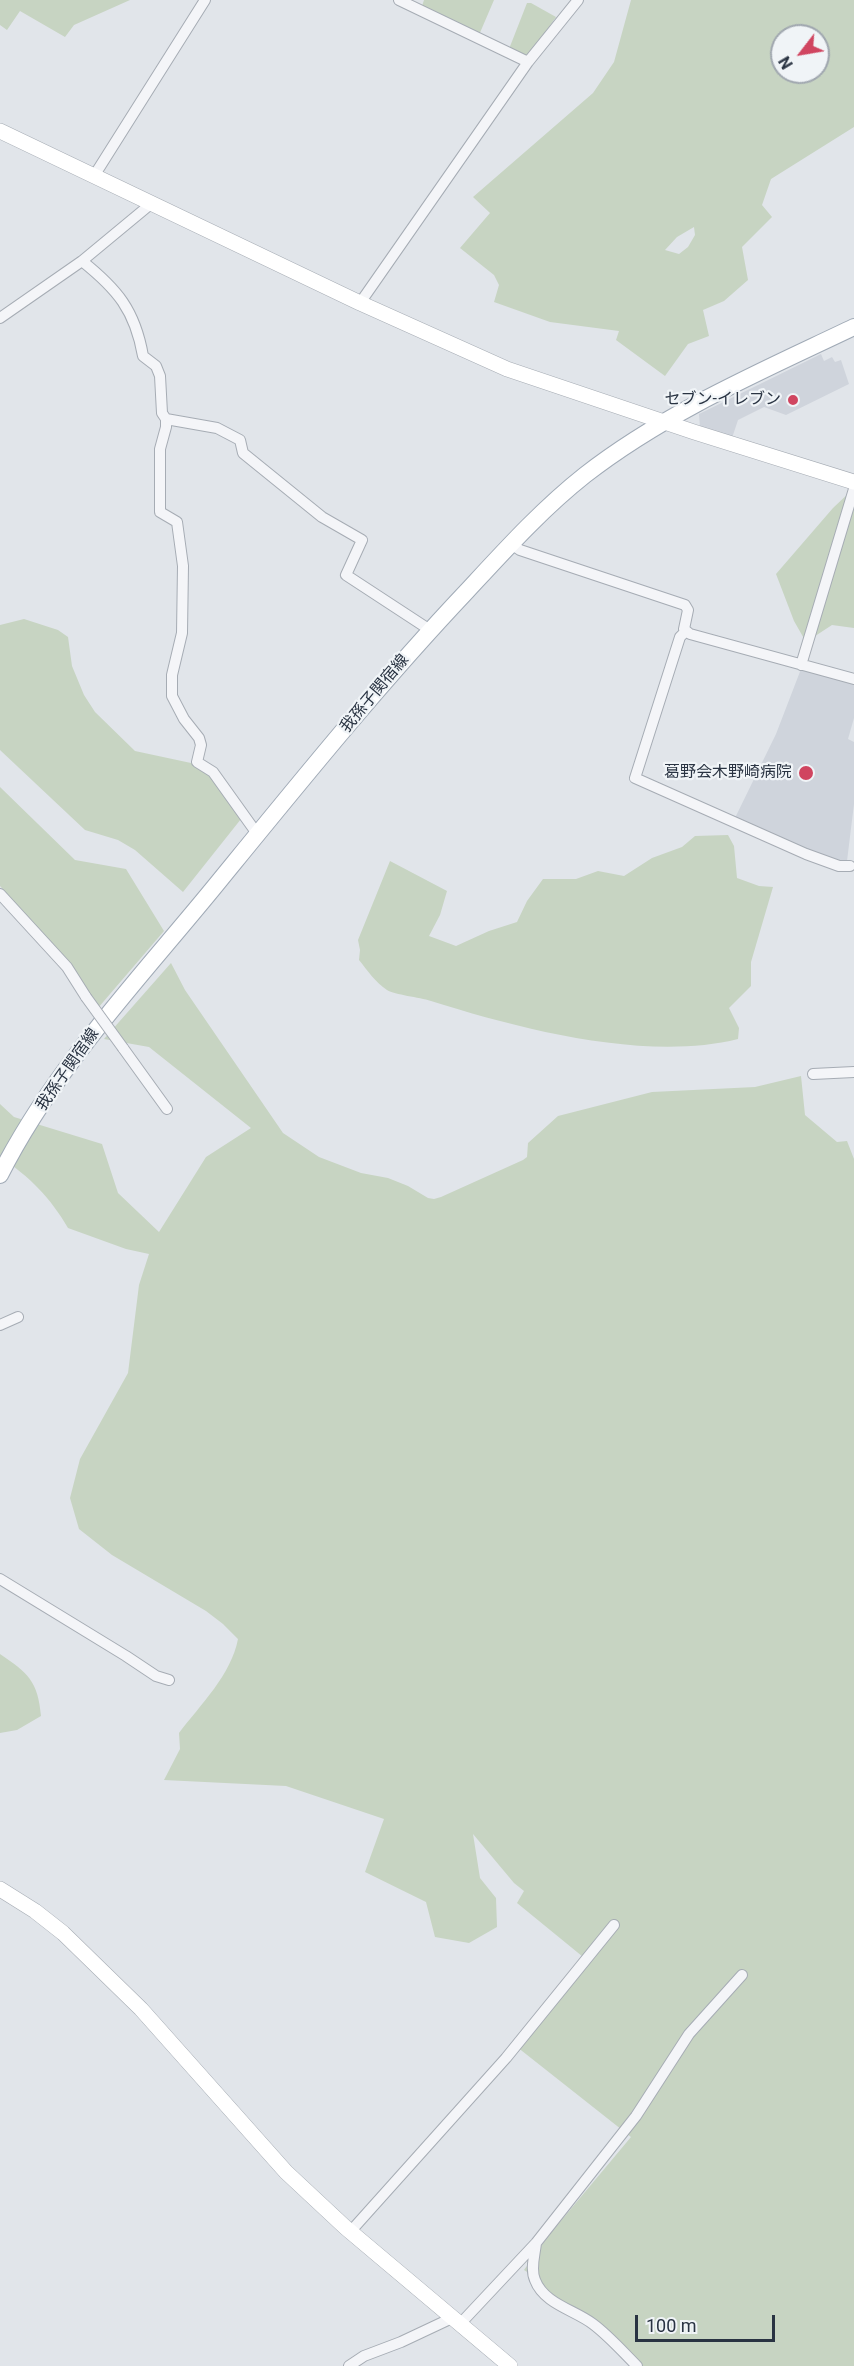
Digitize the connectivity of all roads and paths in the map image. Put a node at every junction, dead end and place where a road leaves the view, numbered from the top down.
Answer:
1 (205, 0) edge
2 (399, 0) edge
3 (578, 0) edge
4 (528, 62) junction
5 (0, 131) edge
6 (94, 176) junction
7 (152, 203) junction
8 (82, 261) junction
9 (360, 303) junction
10 (0, 318) edge
11 (854, 327) edge
12 (166, 419) junction
13 (664, 422) junction
14 (854, 482) edge
15 (854, 489) edge
16 (511, 544) junction
17 (430, 630) junction
18 (686, 631) junction
19 (801, 665) junction
20 (854, 679) edge
21 (258, 834) junction
22 (850, 866) dead end
23 (0, 894) edge
24 (854, 1072) edge
25 (813, 1074) dead end
26 (167, 1109) dead end
27 (0, 1175) edge
28 (18, 1317) dead end
29 (0, 1325) edge
30 (0, 1579) edge
31 (169, 1680) dead end
32 (0, 1889) edge
33 (614, 1925) dead end
34 (742, 1976) dead end
35 (350, 2232) junction
36 (536, 2243) junction
37 (456, 2321) junction
38 (349, 2366) edge
39 (510, 2366) edge
40 (637, 2366) edge

1 - 6 street
2 - 4 street
3 - 4 street
4 - 9 street
5 - 6 street
6 - 7 street
7 - 8 street
7 - 9 street
8 - 10 street
8 - 12 street
9 - 13 street
11 - 13 main road, 我孫子関宿線
12 - 17 street
12 - 21 street
13 - 14 street
13 - 16 main road, 我孫子関宿線
15 - 19 street
16 - 17 main road, 我孫子関宿線
16 - 18 street
17 - 21 main road, 我孫子関宿線
18 - 19 street
18 - 22 street
19 - 20 street
21 - 27 main road, 我孫子関宿線
23 - 26 street, bridge
24 - 25 street
28 - 29 street
30 - 31 street
32 - 35 street
33 - 35 street
34 - 36 street
35 - 37 street
36 - 37 street
36 - 40 street
37 - 38 street
37 - 39 street

